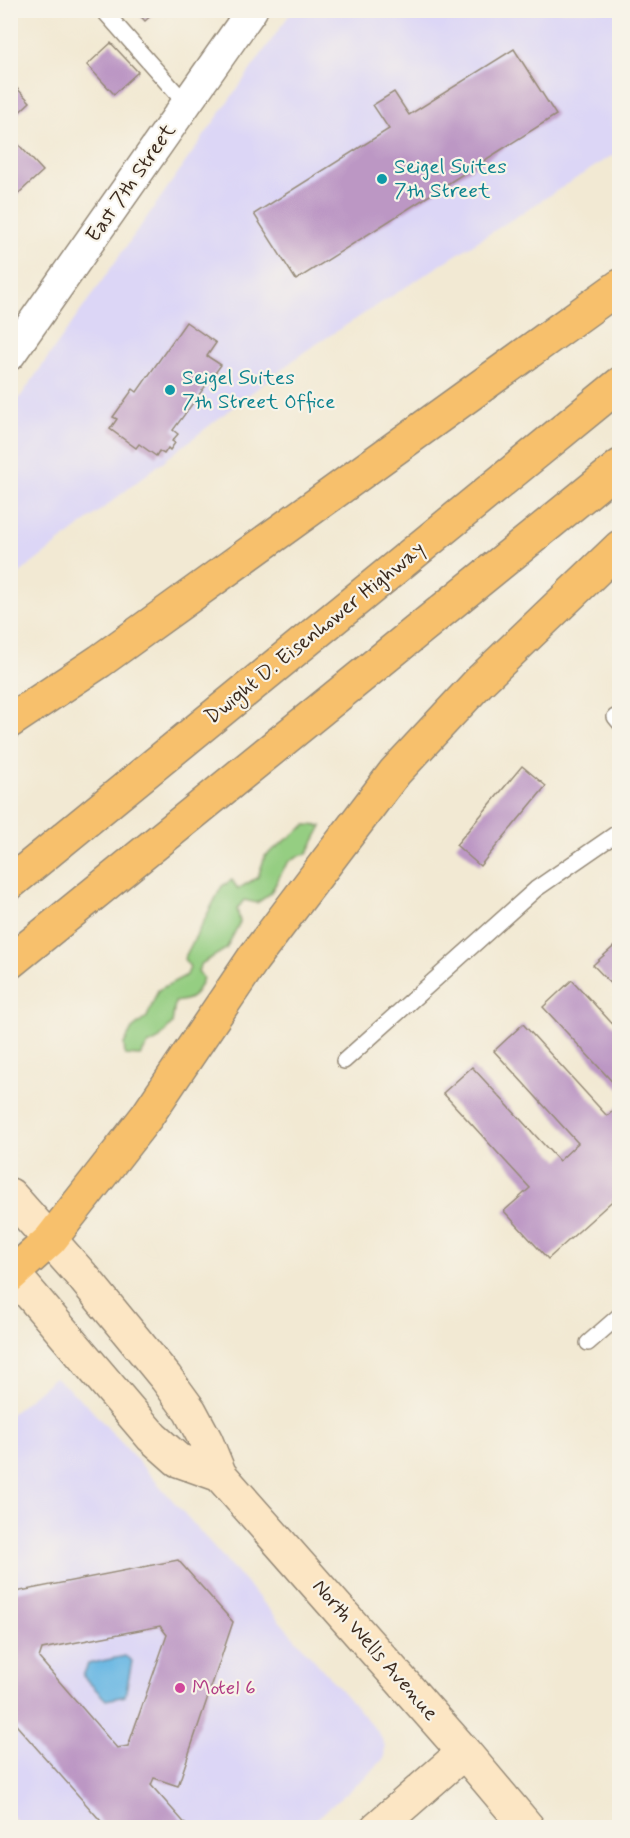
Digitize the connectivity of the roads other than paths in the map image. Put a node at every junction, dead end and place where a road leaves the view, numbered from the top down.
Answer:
1 (103, 10) edge
2 (252, 10) edge
3 (186, 104) junction
4 (620, 286) edge
5 (16, 334) edge
6 (620, 384) edge
7 (620, 466) edge
8 (620, 548) edge
9 (10, 721) edge
10 (620, 831) edge
11 (10, 883) edge
12 (10, 962) edge
13 (344, 1061) dead end
14 (10, 1195) edge
15 (50, 1240) junction
16 (12, 1273) edge
17 (620, 1315) edge
18 (588, 1343) dead end
19 (220, 1475) junction
20 (465, 1752) junction
21 (377, 1827) edge
22 (528, 1827) edge

1 - 3 lane
2 - 3 street, East 7th Street
3 - 5 street, East 7th Street
4 - 9 highway
6 - 11 highway, Dwight D. Eisenhower Highway
7 - 12 highway
8 - 15 highway
10 - 13 lane
14 - 15 main road, North Wells Avenue
15 - 16 highway
15 - 19 main road, North Wells Avenue
16 - 19 main road, North Wells Avenue
17 - 18 lane
19 - 20 main road, North Wells Avenue
20 - 21 main road
20 - 22 main road, North Wells Avenue

